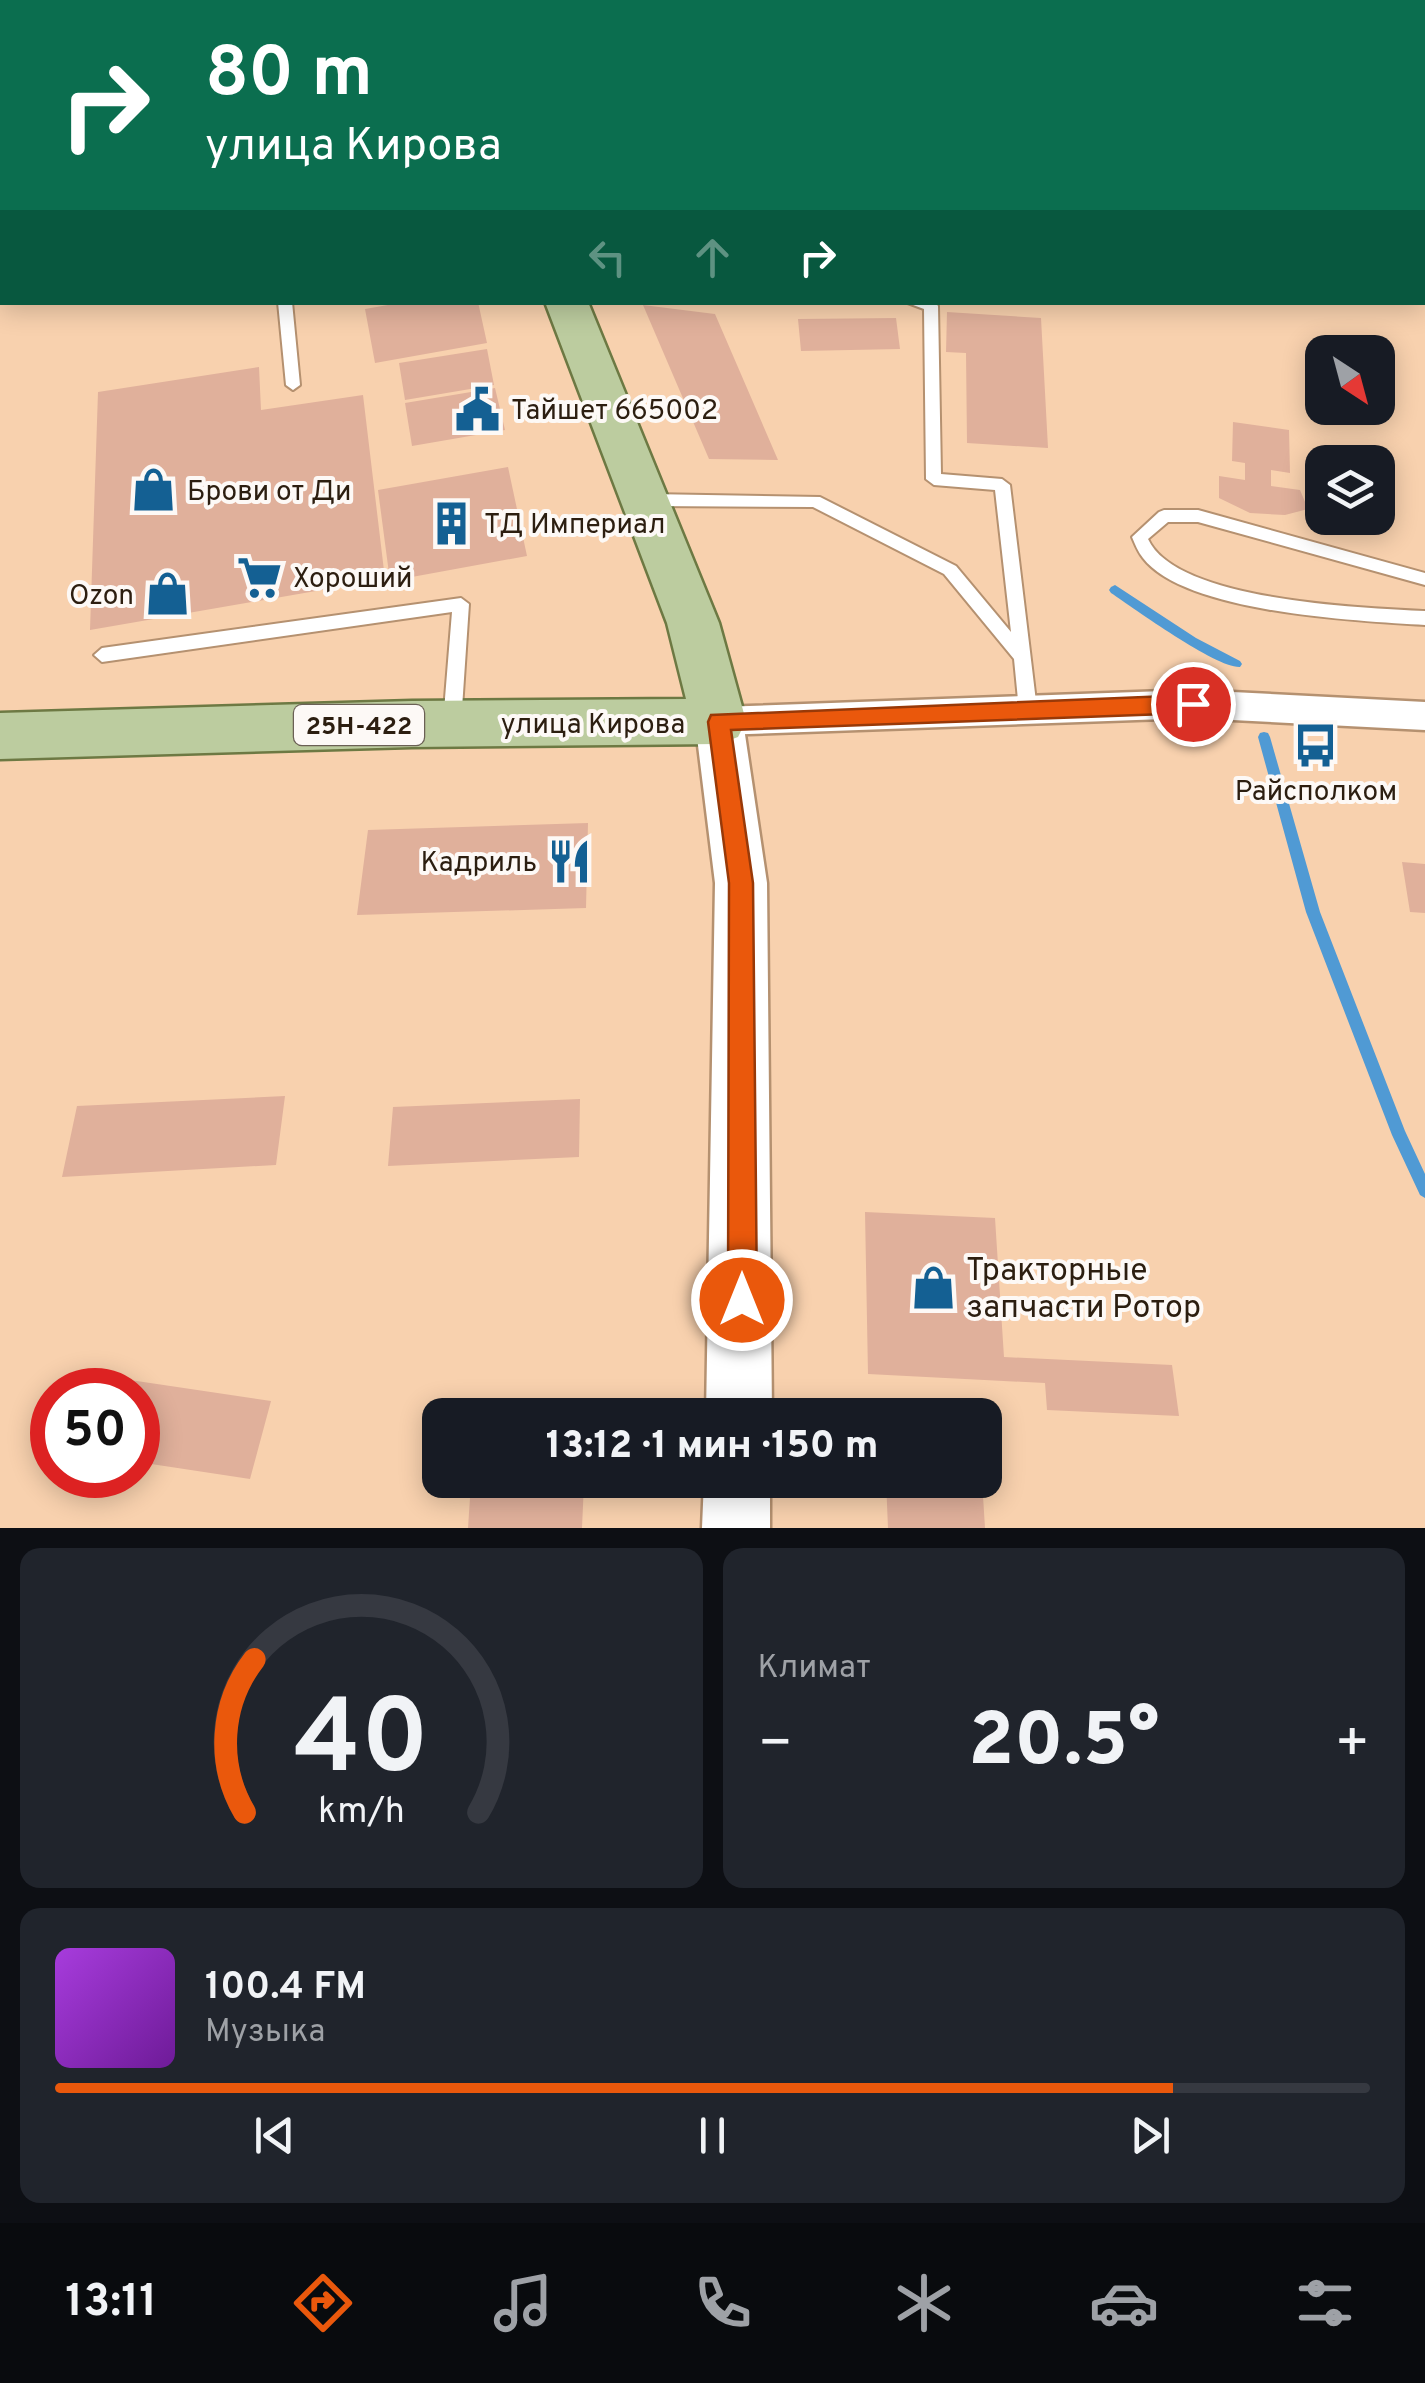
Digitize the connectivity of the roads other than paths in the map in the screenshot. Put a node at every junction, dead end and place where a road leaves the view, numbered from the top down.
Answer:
1 (285, 305) edge
2 (567, 305) edge
3 (926, 305) edge
4 (293, 384) dead end
5 (644, 500) junction
6 (1425, 579) edge
7 (1425, 618) edge
8 (102, 655) dead end
9 (1021, 656) junction
10 (1028, 710) junction
11 (1425, 716) edge
12 (719, 722) junction
13 (452, 724) junction
14 (0, 736) edge
15 (739, 1398) edge
16 (737, 1498) edge
17 (736, 1528) edge

1 - 4 lane
2 - 5 main road
3 - 9 lane
5 - 9 lane
5 - 12 main road
6 - 7 lane
8 - 13 lane
9 - 10 lane
10 - 11 street, улица Кирова
10 - 12 street, улица Кирова
12 - 13 main road, улица Кирова / 25Н-422
12 - 15 main road
13 - 14 main road, улица Кирова / 25Н-422
16 - 17 main road

